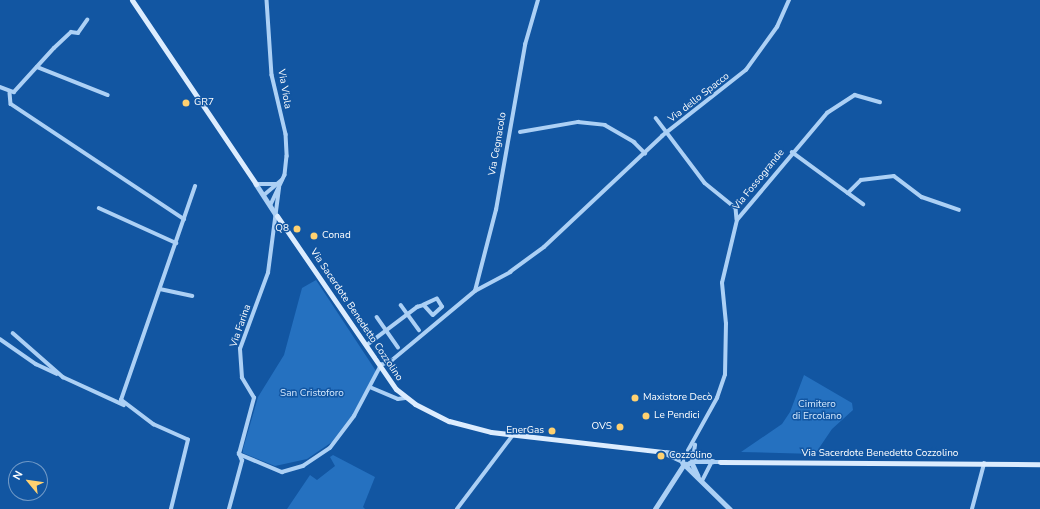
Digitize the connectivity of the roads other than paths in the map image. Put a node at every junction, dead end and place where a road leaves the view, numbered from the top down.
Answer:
1 (132, 0) edge
2 (267, 0) edge
3 (538, 0) edge
4 (789, 0) edge
5 (87, 20) dead end
6 (37, 67) junction
7 (0, 87) edge
8 (10, 93) junction
9 (108, 95) dead end
10 (880, 102) dead end
11 (656, 118) dead end
12 (520, 132) dead end
13 (667, 133) junction
14 (792, 152) junction
15 (645, 153) junction
16 (256, 184) junction
17 (195, 186) dead end
18 (278, 186) junction
19 (848, 193) junction
20 (264, 195) junction
21 (863, 204) dead end
22 (271, 205) junction
23 (99, 208) dead end
24 (959, 210) dead end
25 (277, 216) junction
26 (184, 219) junction
27 (737, 220) junction
28 (176, 243) junction
29 (160, 289) junction
30 (475, 291) junction
31 (192, 296) dead end
32 (401, 305) dead end
33 (424, 305) junction
34 (408, 316) junction
35 (377, 317) dead end
36 (419, 330) dead end
37 (387, 331) junction
38 (13, 333) dead end
39 (0, 339) edge
40 (367, 345) junction
41 (398, 347) dead end
42 (381, 365) junction
43 (63, 377) junction
44 (370, 387) junction
45 (405, 398) junction
46 (125, 406) junction
47 (513, 435) junction
48 (695, 442) junction
49 (662, 452) junction
50 (239, 454) junction
51 (685, 454) junction
52 (692, 461) junction
53 (720, 462) junction
54 (684, 463) junction
55 (711, 463) junction
56 (984, 464) junction
57 (1040, 464) edge
58 (698, 476) junction
59 (702, 481) junction
60 (171, 509) edge
61 (229, 509) edge
62 (457, 509) edge
63 (655, 509) edge
64 (730, 509) edge
65 (972, 509) edge

1 - 16 main road, Via Sacerdote Benedetto Cozzolino
2 - 18 street, Via Viola
3 - 30 street, Via Cegnacolo
4 - 13 street, Via dello Spacco
5 - 6 street
6 - 8 street
6 - 9 street
7 - 8 street
8 - 26 street
10 - 14 street, Via Fossogrande
11 - 13 street
12 - 15 street
13 - 15 street
13 - 27 street, Via dello Spacco
14 - 19 street
14 - 27 street, Via Fossogrande
15 - 30 street
16 - 18 street
16 - 20 street, Via Sacerdote Benedetto Cozzolino
17 - 26 street
18 - 20 street, Via Viola
18 - 22 street, Via Viola
18 - 25 street
19 - 21 street
19 - 24 street
20 - 22 street, Via Sacerdote Benedetto Cozzolino
22 - 25 street, Via Sacerdote Benedetto Cozzolino
23 - 28 street
25 - 40 main road, Via Sacerdote Benedetto Cozzolino
25 - 50 street, Via Farina
26 - 28 street
27 - 48 street, Via Fossogrande
28 - 29 street
29 - 31 street
29 - 46 street
30 - 42 street
32 - 34 street
33 - 33 street
33 - 34 street
34 - 36 street
34 - 37 street
35 - 37 street
37 - 40 street
37 - 41 street
38 - 43 street
39 - 43 street
40 - 42 main road, Via Sacerdote Benedetto Cozzolino
42 - 44 street
42 - 45 main road, Via Sacerdote Benedetto Cozzolino
43 - 46 street
44 - 45 street
44 - 50 street
45 - 47 main road, Via Sacerdote Benedetto Cozzolino
46 - 60 street
47 - 49 main road, Via Sacerdote Benedetto Cozzolino
47 - 62 street
48 - 51 street
48 - 52 street
49 - 51 street, Via Sacerdote Benedetto Cozzolino
49 - 54 street, Via Sacerdote Benedetto Cozzolino
50 - 61 street, Via Farina
51 - 52 street, Via Sacerdote Benedetto Cozzolino
51 - 54 street
52 - 53 street, Via Sacerdote Benedetto Cozzolino
52 - 54 street, Via Sacerdote Benedetto Cozzolino
52 - 55 street, Via Sacerdote Benedetto Cozzolino
52 - 58 street
53 - 55 street, Via Sacerdote Benedetto Cozzolino
53 - 56 main road, Via Sacerdote Benedetto Cozzolino
54 - 58 street
54 - 63 street
55 - 59 street
56 - 57 main road, Via Sacerdote Benedetto Cozzolino
56 - 65 street
58 - 59 street
59 - 64 street

